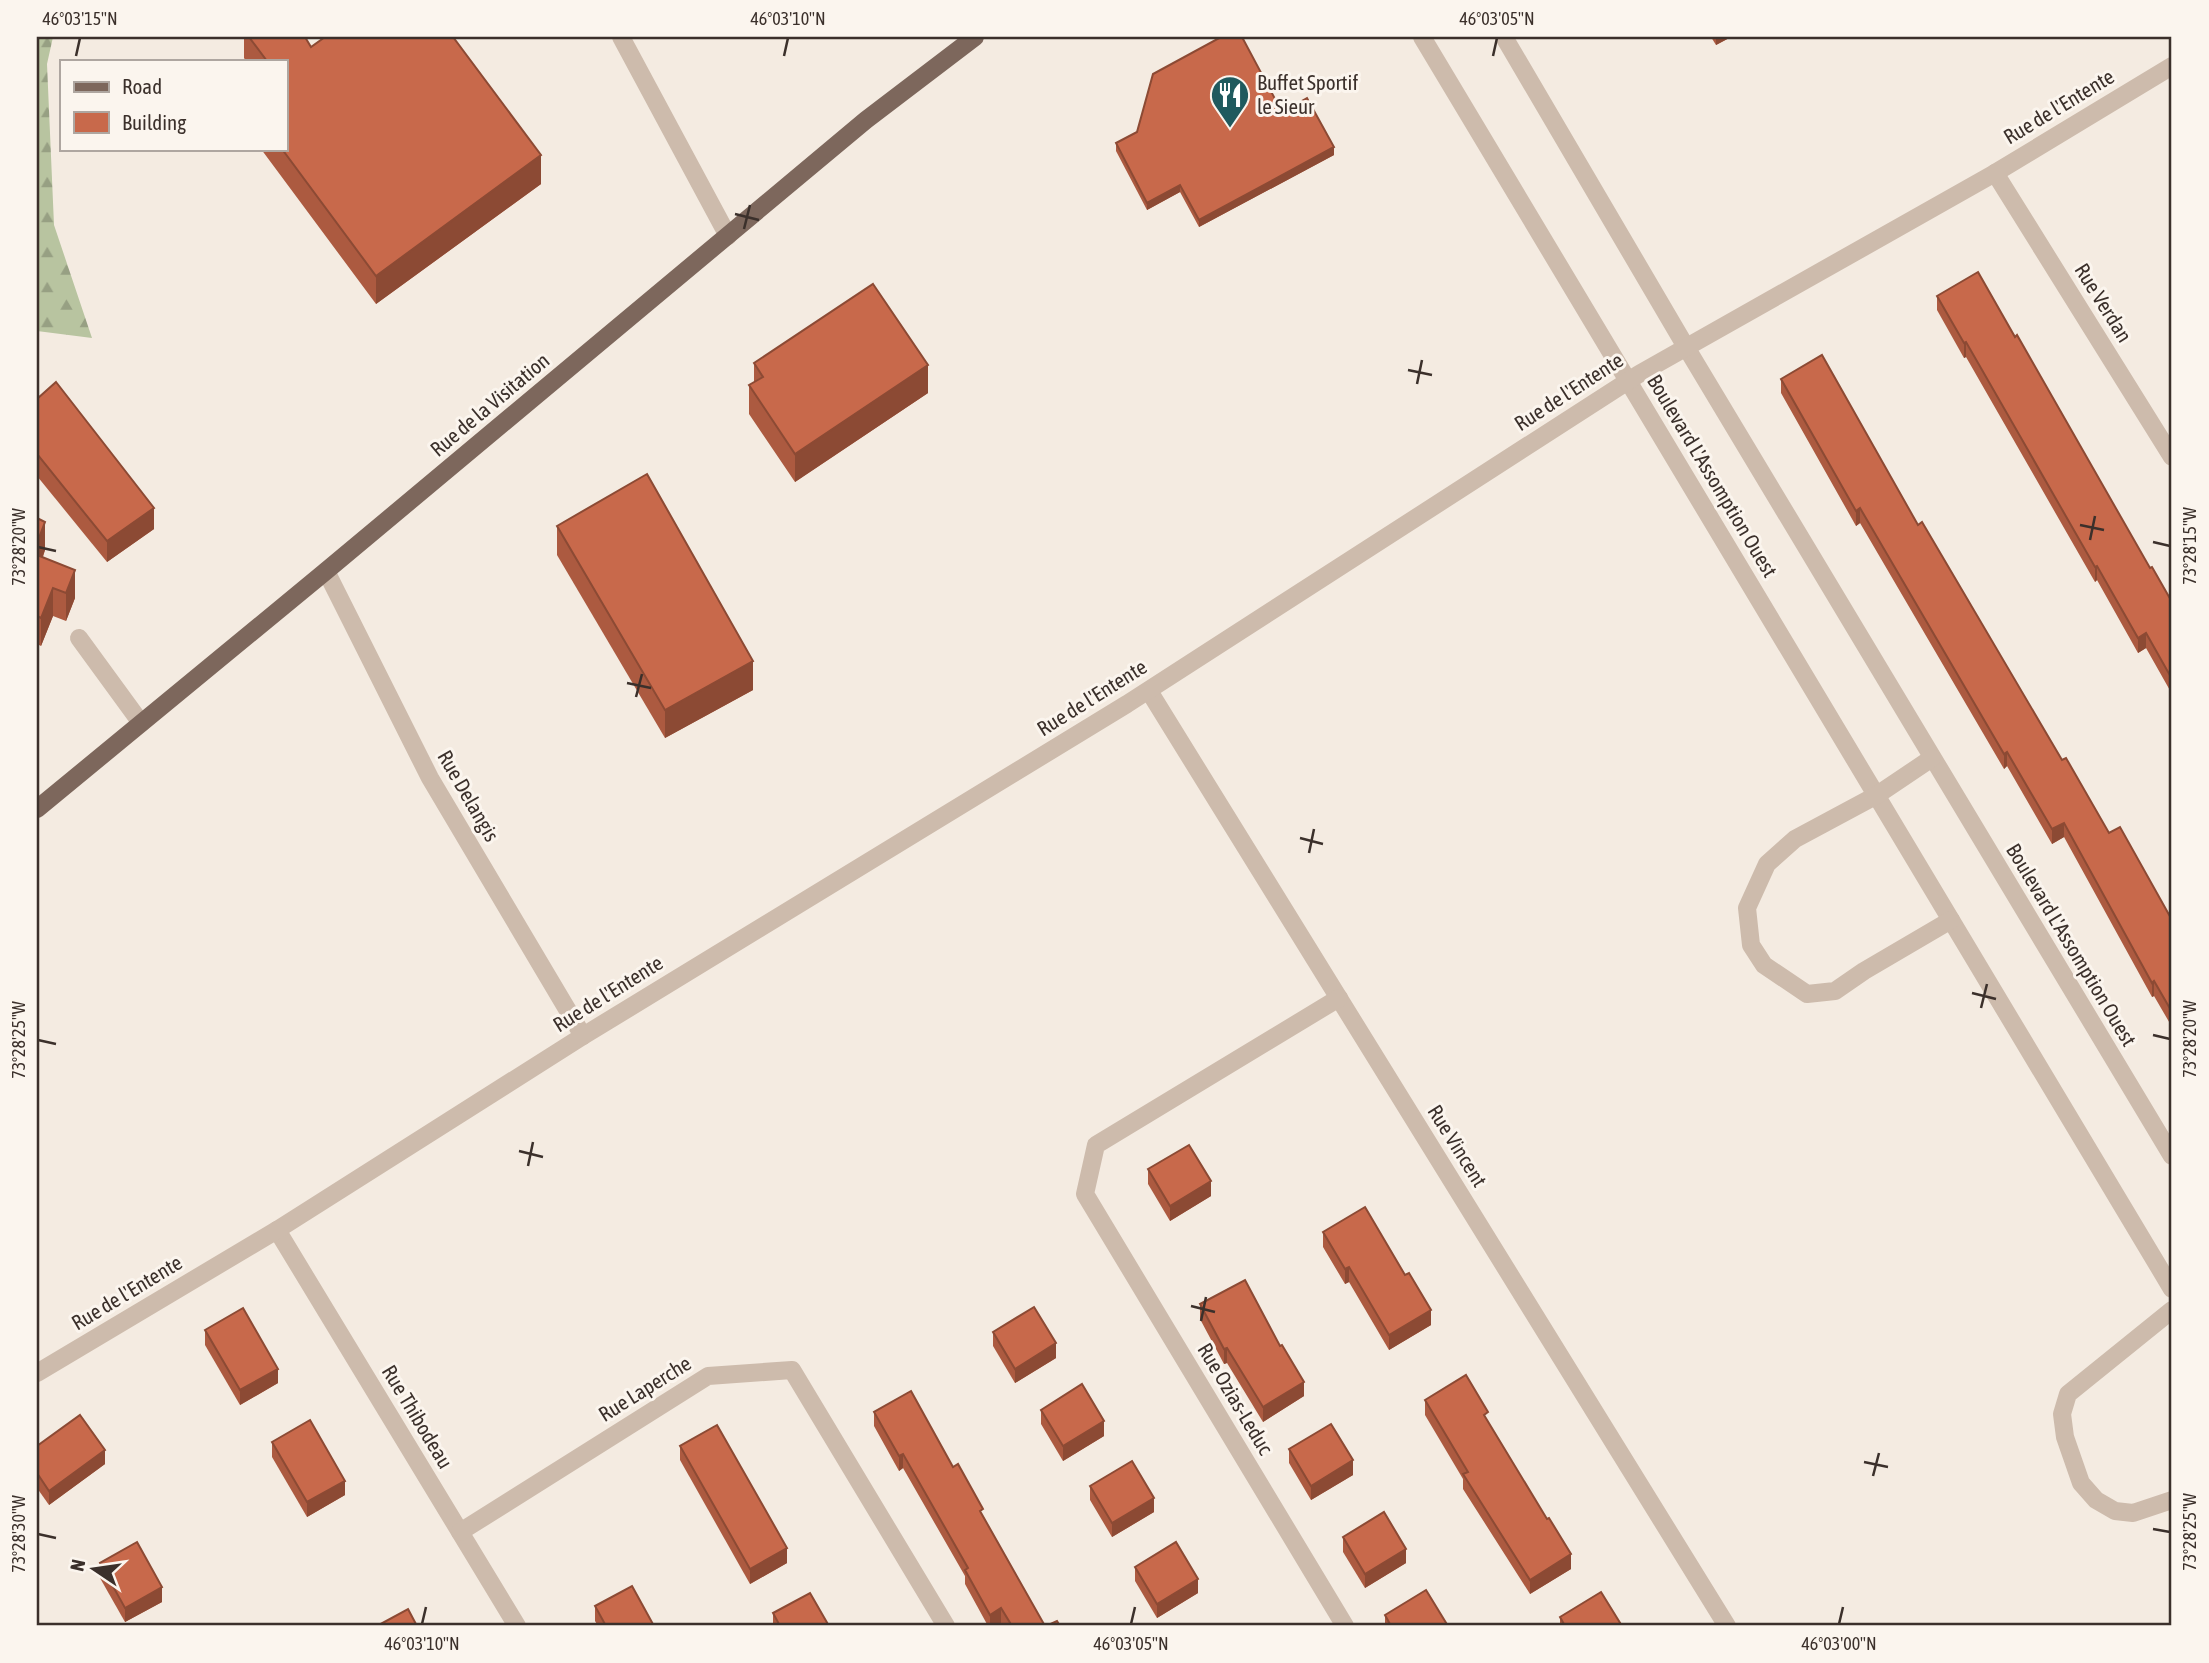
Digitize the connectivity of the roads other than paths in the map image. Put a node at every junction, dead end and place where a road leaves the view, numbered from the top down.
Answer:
1 (621, 37) edge
2 (975, 37) edge
3 (1422, 37) edge
4 (1504, 37) edge
5 (2172, 66) edge
6 (1995, 173) junction
7 (728, 236) junction
8 (1686, 347) junction
9 (1628, 381) junction
10 (2172, 457) edge
11 (326, 571) junction
12 (79, 638) dead end
13 (1149, 691) junction
14 (141, 723) junction
15 (1932, 758) junction
16 (1877, 795) junction
17 (37, 809) edge
18 (1951, 920) junction
19 (1339, 998) junction
20 (583, 1036) junction
21 (2172, 1156) edge
22 (277, 1230) junction
23 (2172, 1289) edge
24 (2172, 1310) edge
25 (37, 1373) edge
26 (2172, 1500) edge
27 (460, 1532) junction
28 (517, 1626) edge
29 (946, 1626) edge
30 (1345, 1626) edge
31 (1727, 1626) edge

1 - 7 street
2 - 7 main road, Rue de la Visitation
3 - 9 street, Boulevard L'Assomption Ouest
4 - 8 street, Boulevard L'Assomption Ouest
5 - 6 street, Rue de l'Entente
6 - 8 street, Rue de l'Entente
6 - 10 street, Rue Verdan
7 - 11 main road, Rue de la Visitation
8 - 9 street, Rue de l'Entente
8 - 15 street, Boulevard L'Assomption Ouest
9 - 13 street, Rue de l'Entente
9 - 16 street, Boulevard L'Assomption Ouest
11 - 14 main road, Rue de la Visitation
11 - 20 street, Rue Delangis
12 - 14 street
13 - 19 street, Rue Vincent
13 - 20 street, Rue de l'Entente
14 - 17 main road, Rue de la Visitation
15 - 16 street
15 - 21 street, Boulevard L'Assomption Ouest
16 - 18 street, Boulevard L'Assomption Ouest
16 - 18 street
18 - 23 street, Boulevard L'Assomption Ouest
19 - 30 street, Rue Ozias-Leduc
19 - 31 street, Rue Vincent
20 - 22 street, Rue de l'Entente
22 - 25 street, Rue de l'Entente
22 - 27 street, Rue Thibodeau
24 - 26 street
27 - 28 street, Rue Thibodeau
27 - 29 street, Rue Laperche

